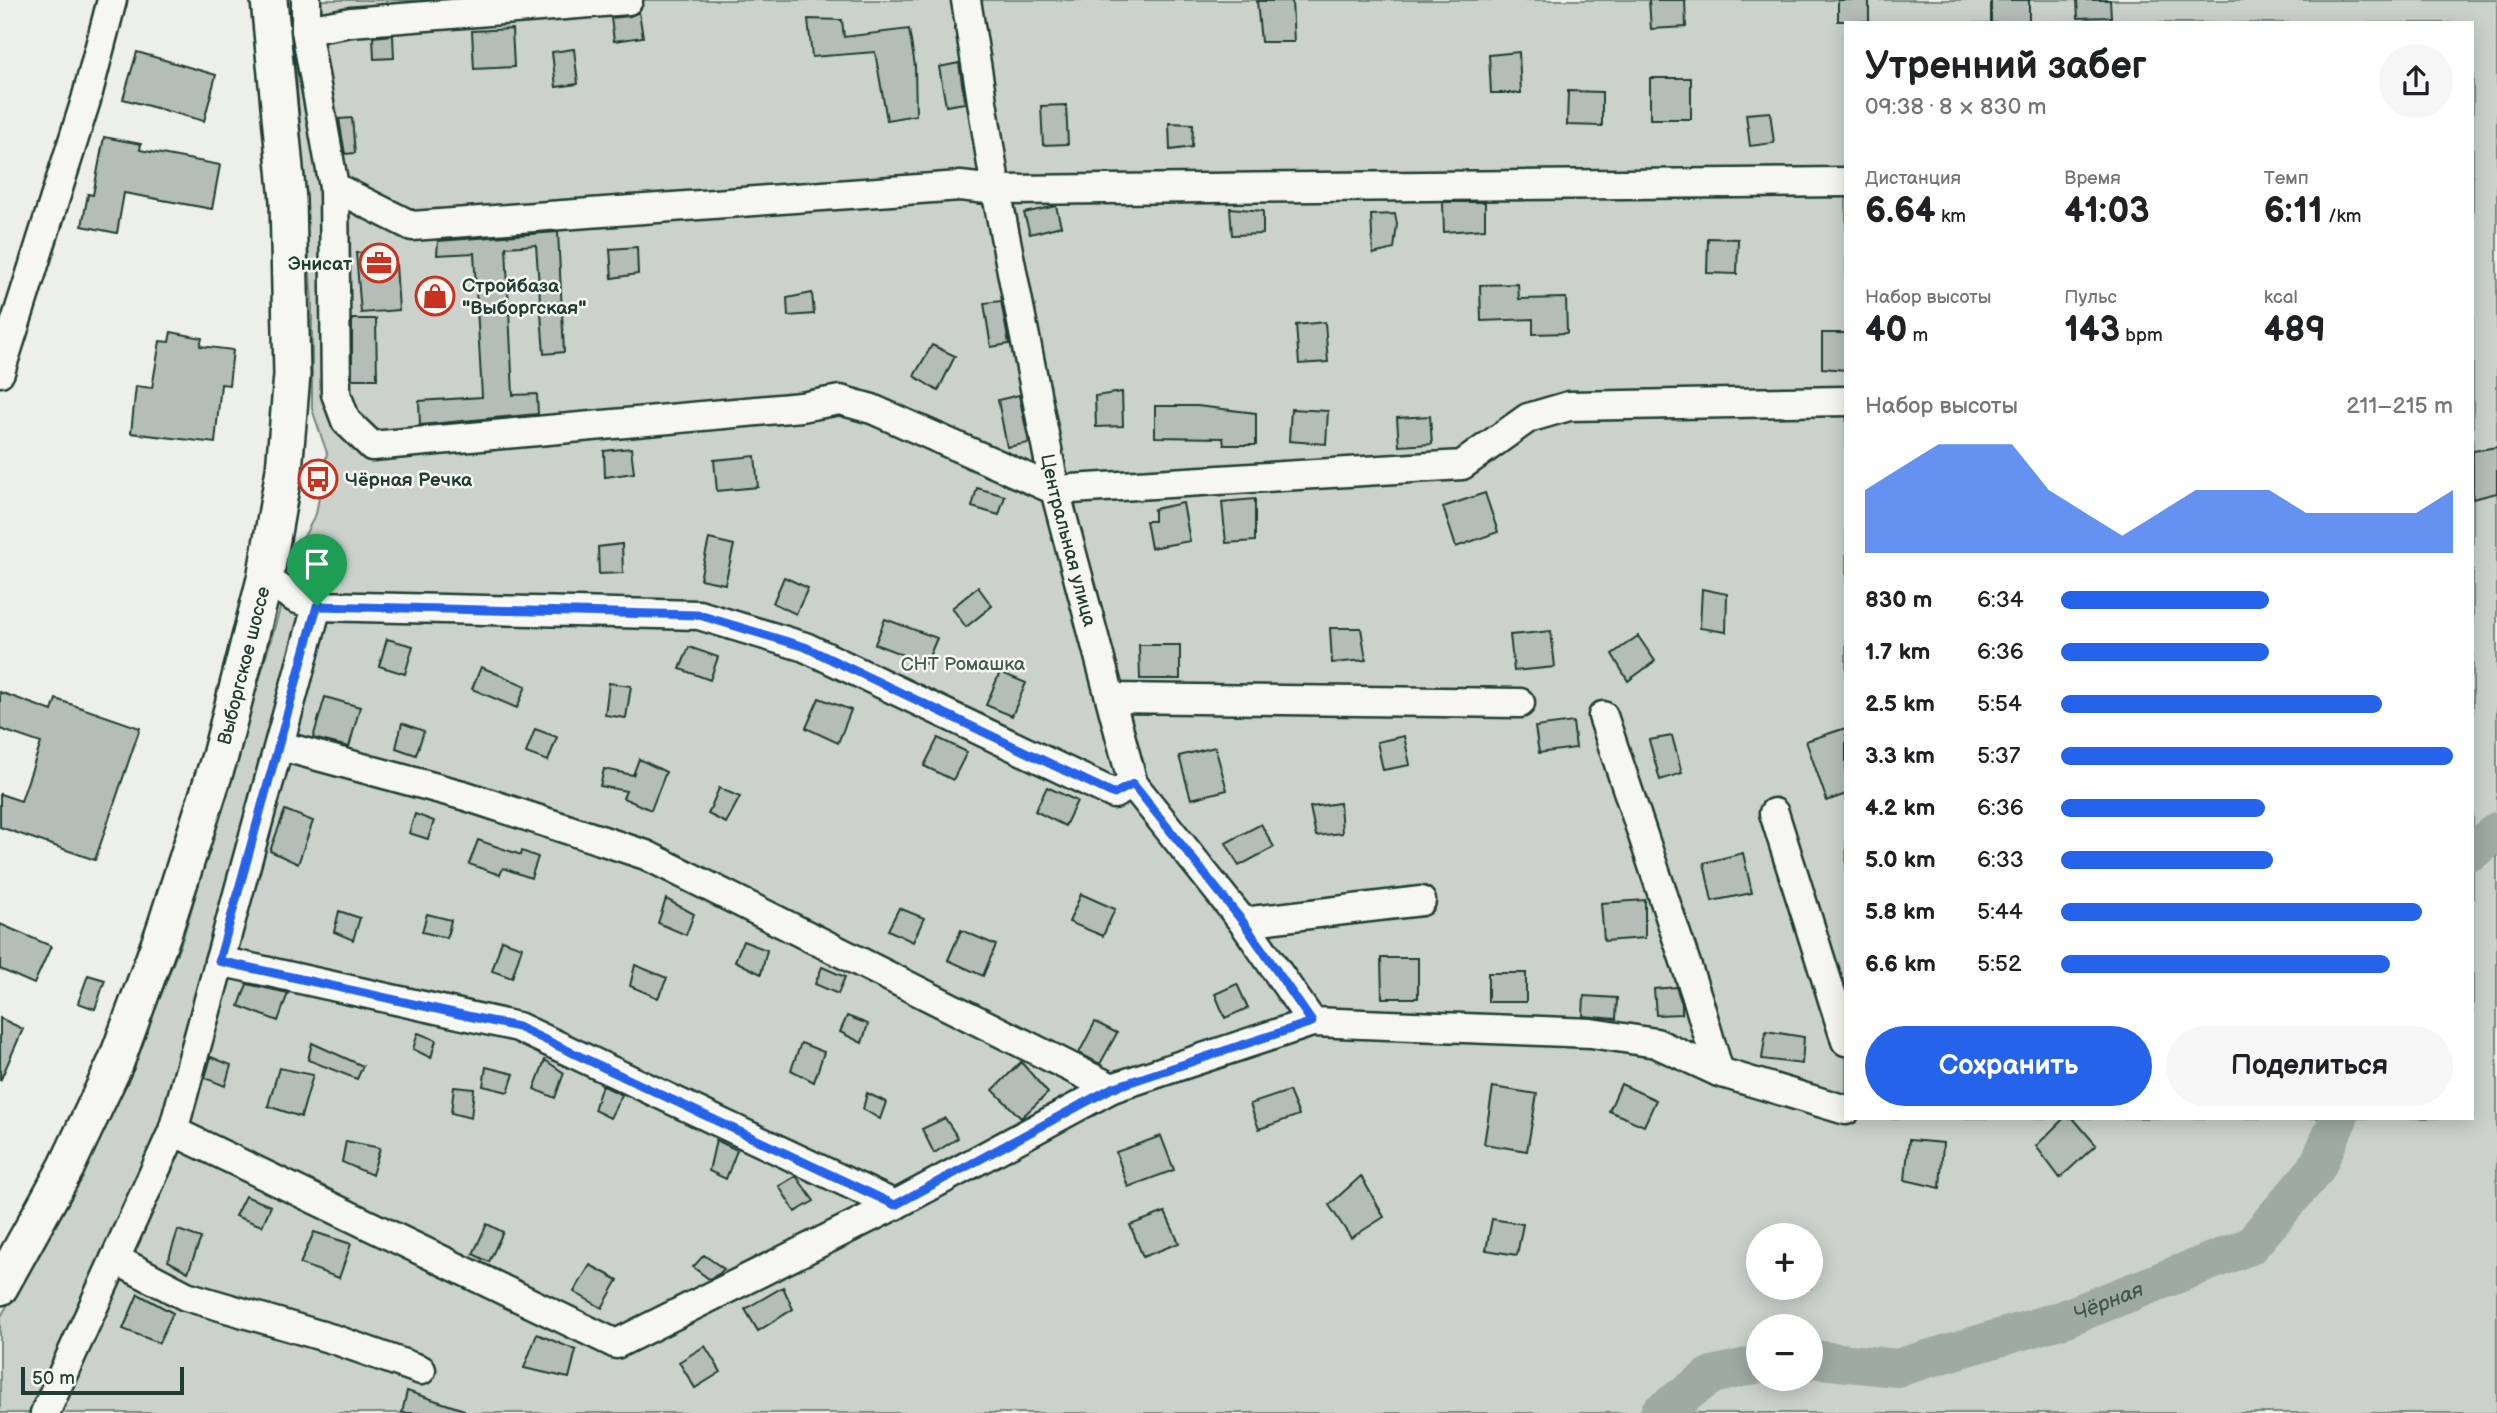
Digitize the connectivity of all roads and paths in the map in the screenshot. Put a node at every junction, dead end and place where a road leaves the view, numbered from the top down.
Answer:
1 (112, 0) edge
2 (269, 0) edge
3 (306, 0) edge
4 (628, 0) edge
5 (966, 0) edge
6 (306, 30) junction
7 (1844, 182) edge
8 (334, 187) junction
9 (996, 191) junction
10 (0, 372) edge
11 (1844, 401) edge
12 (1055, 490) junction
13 (265, 579) junction
14 (317, 606) junction
15 (1111, 698) junction
16 (1520, 703) dead end
17 (1603, 716) dead end
18 (281, 746) junction
19 (1133, 784) junction
20 (1774, 813) dead end
21 (1421, 901) dead end
22 (1243, 922) junction
23 (219, 961) junction
24 (1312, 1022) junction
25 (1844, 1035) edge
26 (1718, 1072) junction
27 (1112, 1088) junction
28 (1844, 1109) edge
29 (173, 1130) junction
30 (895, 1205) junction
31 (115, 1259) junction
32 (0, 1287) edge
33 (421, 1370) dead end
34 (45, 1413) edge

1 - 10 street
2 - 13 main road, Выборгское шоссе
3 - 6 street
4 - 6 street
5 - 9 street, Центральная улица
6 - 8 street
7 - 9 street
8 - 9 street
8 - 12 street
9 - 12 street, Центральная улица
11 - 12 street
12 - 15 street, Центральная улица
13 - 14 street
13 - 32 main road, Выборгское шоссе
14 - 18 street
14 - 19 street
15 - 16 street
15 - 19 street, Центральная улица
17 - 26 street
18 - 23 street
18 - 27 street
19 - 22 street, Центральная улица
20 - 25 street
21 - 22 street
22 - 24 street, Центральная улица
23 - 29 street
23 - 30 street
24 - 26 street
24 - 27 street
26 - 28 street
27 - 30 street
29 - 30 street
29 - 31 street
31 - 33 street
31 - 34 street

